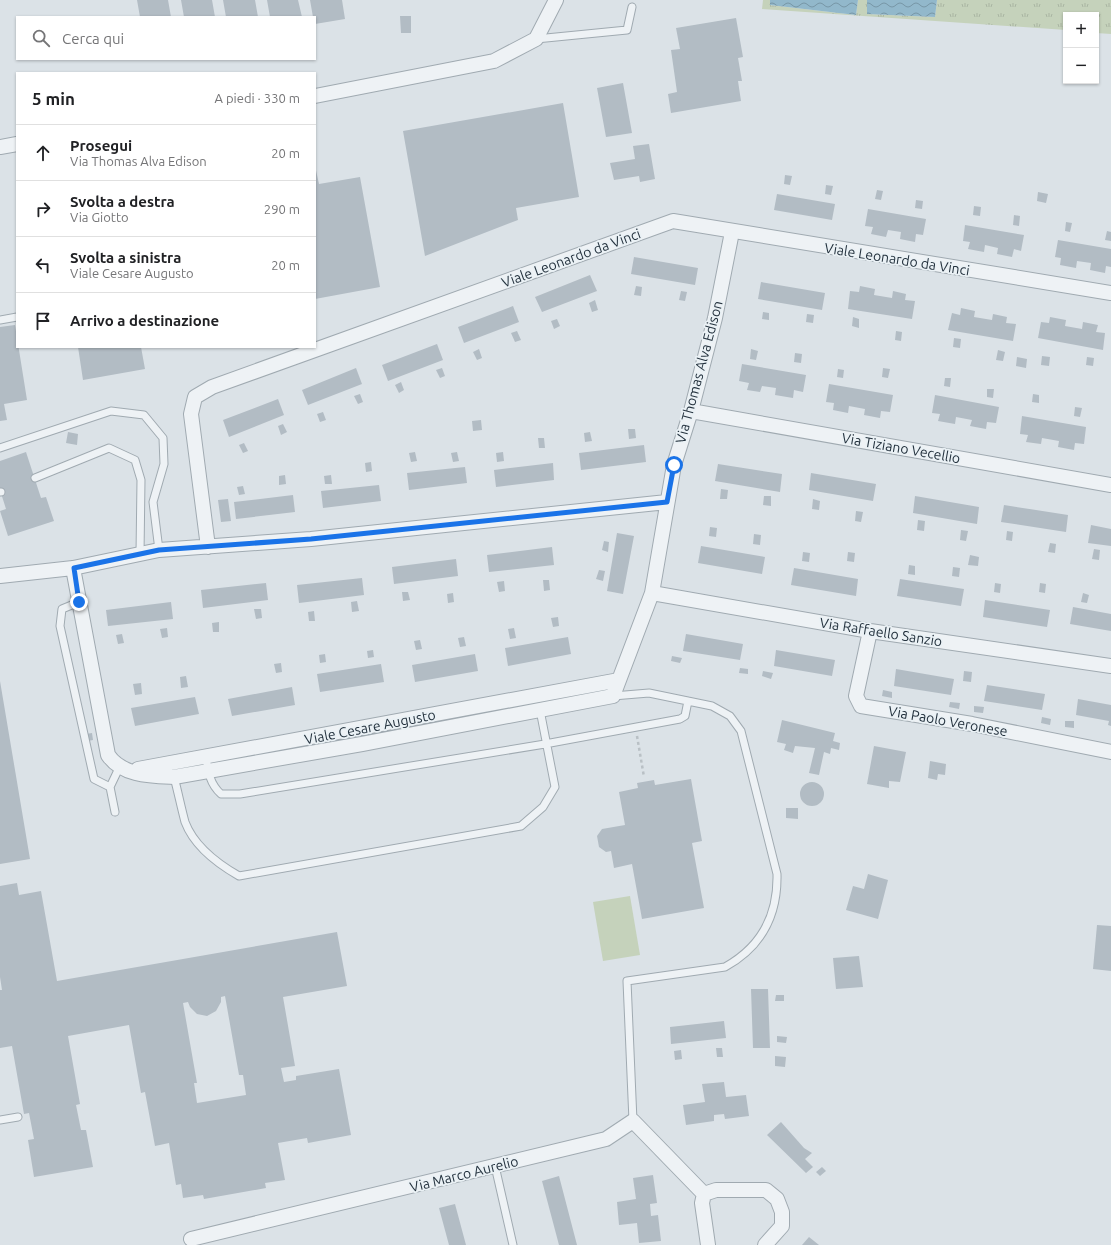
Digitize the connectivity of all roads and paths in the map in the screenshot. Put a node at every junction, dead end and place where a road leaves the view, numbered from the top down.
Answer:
1 (556, 0) edge
2 (632, 7) dead end
3 (536, 39) junction
4 (316, 96) edge
5 (16, 144) edge
6 (0, 147) edge
7 (732, 232) junction
8 (1111, 293) edge
9 (16, 317) edge
10 (0, 320) edge
11 (691, 411) junction
12 (0, 448) edge
13 (35, 478) dead end
14 (1111, 485) edge
15 (667, 502) junction
16 (208, 547) junction
17 (159, 550) junction
18 (140, 554) junction
19 (74, 568) junction
20 (0, 576) edge
21 (652, 593) junction
22 (79, 602) junction
23 (870, 631) junction
24 (1111, 666) edge
25 (619, 680) junction
26 (613, 696) junction
27 (688, 701) junction
28 (540, 710) junction
29 (636, 727) junction
30 (545, 744) junction
31 (1111, 752) edge
32 (207, 764) junction
33 (120, 766) junction
34 (174, 777) junction
35 (644, 777) dead end
36 (110, 787) junction
37 (115, 812) dead end
38 (18, 1117) dead end
39 (0, 1120) edge
40 (633, 1121) junction
41 (495, 1166) junction
42 (704, 1194) junction
43 (191, 1239) dead end
44 (513, 1245) edge
45 (708, 1245) edge
46 (766, 1245) edge

1 - 3 street
2 - 3 lane
3 - 4 street
5 - 6 street
7 - 8 street, Viale Leonardo da Vinci
7 - 11 street, Via Thomas Alva Edison
7 - 16 street, Viale Leonardo da Vinci
9 - 10 lane
11 - 14 street, Via Tiziano Vecellio
11 - 15 street, Via Thomas Alva Edison
12 - 17 lane
13 - 18 lane
15 - 16 street
15 - 21 street, Via Thomas Alva Edison
16 - 17 street
17 - 18 street
18 - 19 street
19 - 20 street
19 - 22 street, Viale Cesare Augusto
21 - 23 street, Via Raffaello Sanzio
21 - 25 street, Via Thomas Alva Edison
22 - 33 street, Viale Cesare Augusto
22 - 36 lane
23 - 24 street, Via Raffaello Sanzio
23 - 31 street, Via Paolo Veronese
25 - 26 street, Via Thomas Alva Edison
25 - 32 street, Viale Cesare Augusto
26 - 27 lane
26 - 28 street, Viale Cesare Augusto
27 - 29 lane
27 - 40 lane
28 - 30 lane
28 - 32 street, Viale Cesare Augusto
29 - 30 lane
29 - 35 path
30 - 32 lane
30 - 34 lane
32 - 33 street, Viale Cesare Augusto
32 - 34 street, Viale Cesare Augusto
33 - 34 street, Viale Cesare Augusto
33 - 36 lane
36 - 37 lane
38 - 39 lane
40 - 41 street, Via Marco Aurelio
40 - 42 street
41 - 43 street, Via Marco Aurelio
41 - 44 lane
42 - 45 street
42 - 46 street

